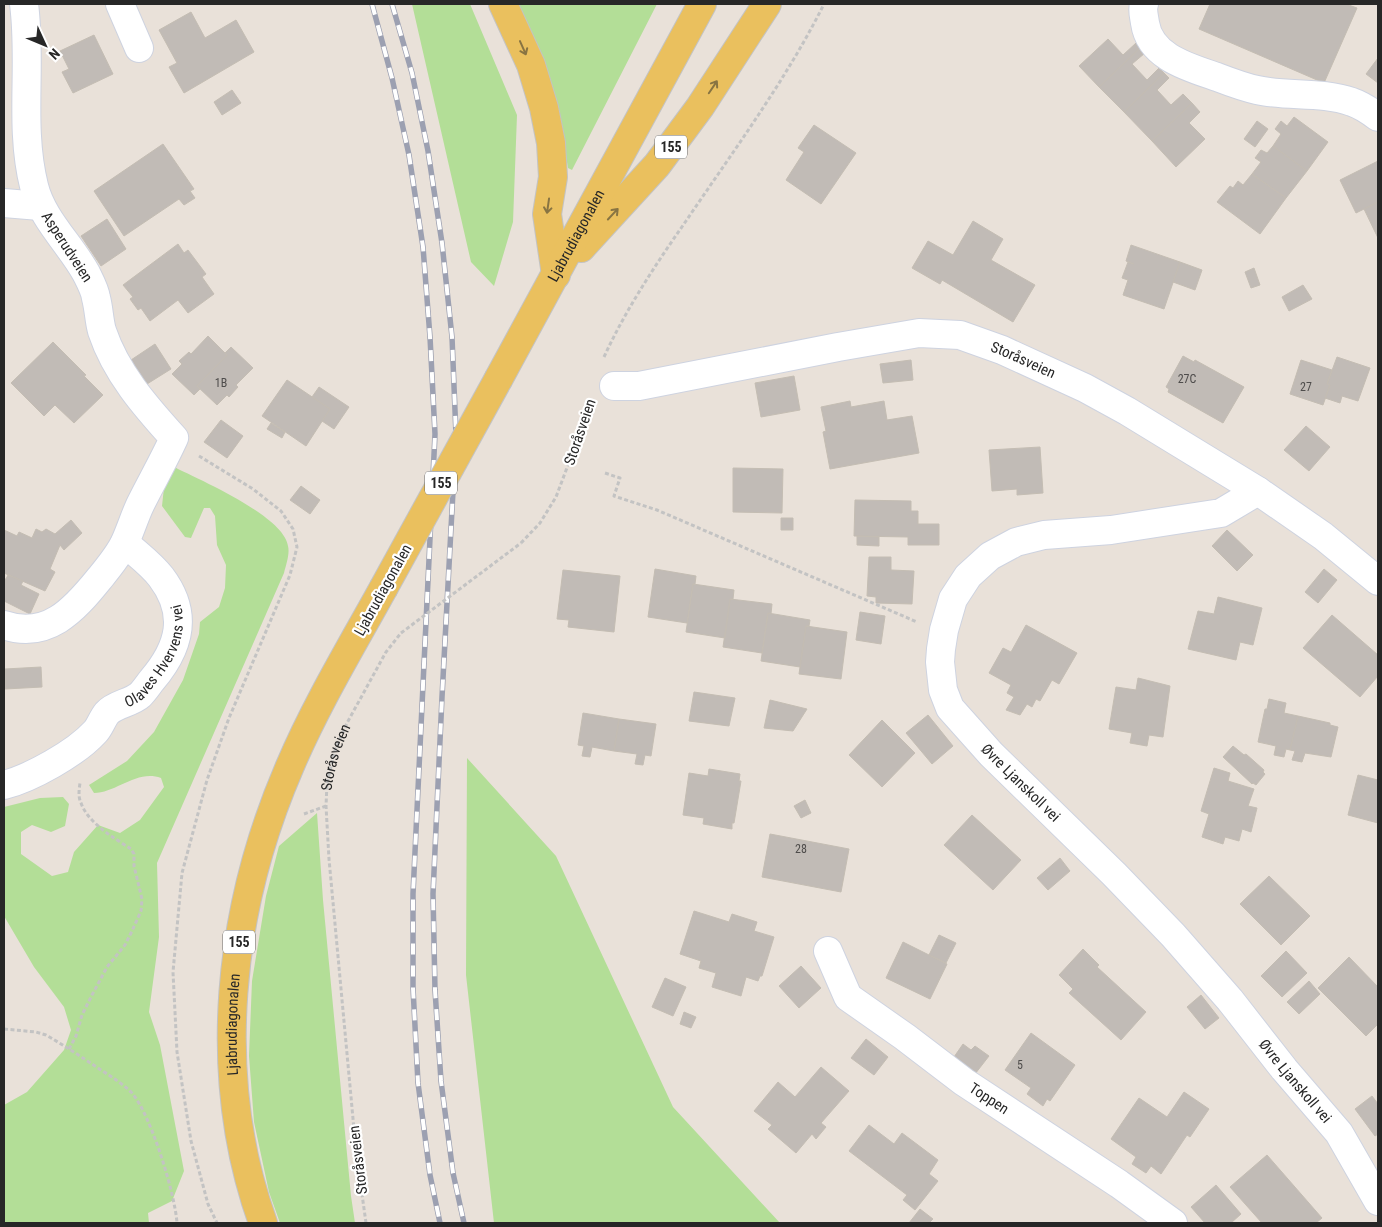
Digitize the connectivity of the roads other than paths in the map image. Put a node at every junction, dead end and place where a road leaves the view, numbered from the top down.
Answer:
1 (24, 4) edge
2 (120, 4) edge
3 (503, 4) edge
4 (702, 4) edge
5 (767, 4) edge
6 (1144, 4) edge
7 (139, 48) dead end
8 (1378, 116) edge
9 (4, 203) edge
10 (40, 206) junction
11 (556, 275) junction
12 (608, 375) road end
13 (1258, 491) junction
14 (125, 544) junction
15 (1378, 581) edge
16 (4, 624) edge
17 (4, 785) edge
18 (828, 951) dead end
19 (1378, 1201) edge
20 (263, 1223) edge
21 (1173, 1223) edge

1 - 10 street, Asperudveien
2 - 7 street
3 -> 11 main road
4 - 11 main road, Ljabrudiagonalen / 155
11 -> 5 main road, 155
6 - 8 street
9 - 10 street
10 - 14 street, Asperudveien
11 - 20 main road, Ljabrudiagonalen / 155, bridge
12 - 13 street, Storåsveien
13 - 15 street, Storåsveien
13 - 19 street, Øvre Ljanskoll vei
14 - 16 street
14 - 17 street, Olaves Hvervens vei
18 - 21 street, Toppen

